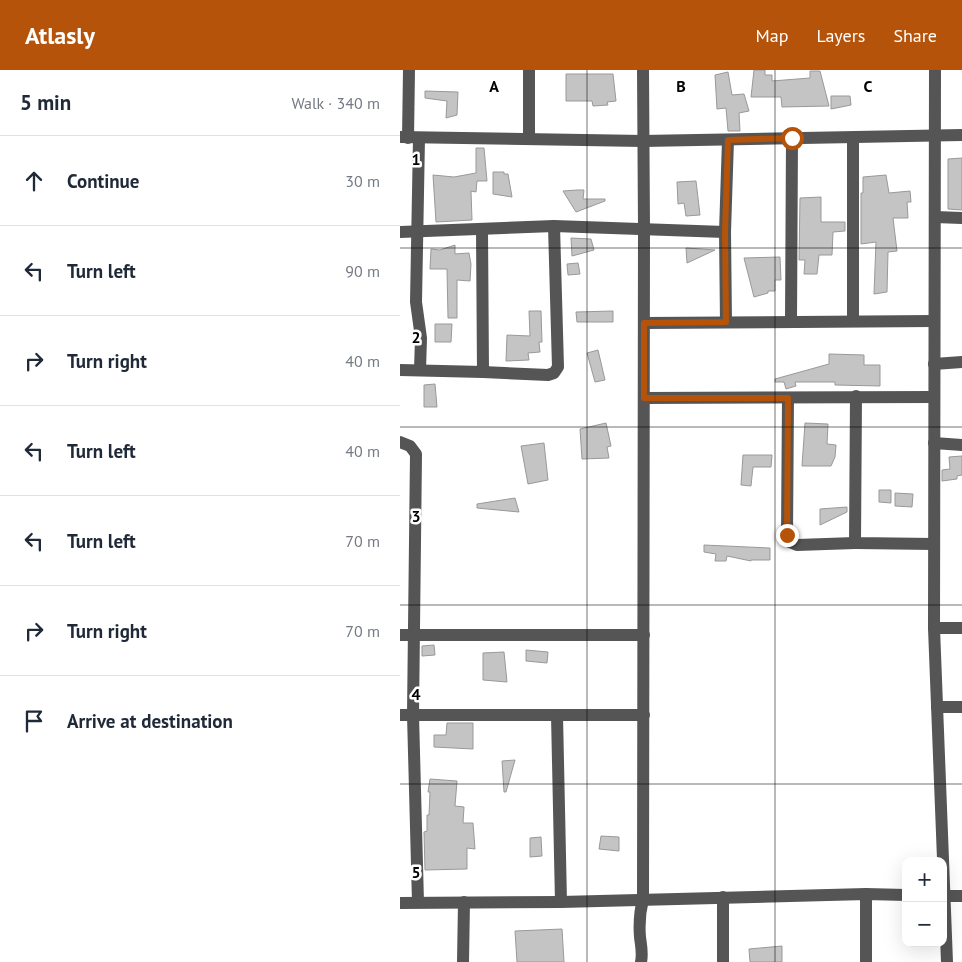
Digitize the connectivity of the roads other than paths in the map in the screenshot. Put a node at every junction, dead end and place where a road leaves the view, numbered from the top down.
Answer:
1 (409, 70) edge
2 (529, 70) edge
3 (643, 70) edge
4 (935, 70) edge
5 (934, 135) junction
6 (962, 135) edge
7 (409, 137) edge
8 (792, 138) junction
9 (853, 138) junction
10 (529, 139) junction
11 (728, 140) junction
12 (644, 141) junction
13 (935, 217) junction
14 (962, 218) edge
15 (554, 226) junction
16 (482, 230) junction
17 (644, 230) junction
18 (400, 232) edge
19 (417, 232) junction
20 (725, 232) junction
21 (934, 320) junction
22 (853, 321) junction
23 (726, 322) junction
24 (791, 322) junction
25 (644, 323) junction
26 (962, 362) edge
27 (934, 364) junction
28 (400, 370) edge
29 (420, 370) junction
30 (483, 372) junction
31 (856, 396) junction
32 (934, 397) junction
33 (644, 398) junction
34 (788, 398) junction
35 (400, 442) edge
36 (934, 444) junction
37 (962, 444) edge
38 (855, 543) junction
39 (934, 544) junction
40 (934, 628) junction
41 (962, 628) edge
42 (415, 635) junction
43 (644, 635) junction
44 (400, 636) edge
45 (962, 706) edge
46 (937, 707) junction
47 (406, 715) edge
48 (556, 715) junction
49 (644, 715) junction
50 (943, 857) edge
51 (866, 894) junction
52 (902, 895) edge
53 (947, 896) edge
54 (962, 896) edge
55 (723, 897) junction
56 (644, 899) junction
57 (418, 902) junction
58 (464, 902) junction
59 (561, 902) junction
60 (944, 902) edge
61 (400, 903) edge
62 (464, 962) edge
63 (641, 962) edge
64 (724, 962) edge
65 (866, 962) edge
66 (947, 962) edge

1 - 7 street
2 - 10 street
3 - 12 street
4 - 5 street
5 - 6 street
5 - 9 street
5 - 13 street
7 - 10 street
7 - 19 street
8 - 9 street
8 - 11 street
8 - 24 street
9 - 22 street
10 - 12 street
11 - 12 street
11 - 20 street
12 - 17 street
13 - 14 street
13 - 21 street
15 - 16 street
15 - 17 street
15 - 30 street
16 - 19 street
16 - 30 street
17 - 20 street
17 - 25 street
18 - 19 street
19 - 29 street
20 - 23 street
21 - 22 street
21 - 27 street
22 - 24 street
23 - 24 street
23 - 25 street
25 - 33 street
26 - 27 street
27 - 32 street
28 - 29 street
29 - 30 street
31 - 32 street
31 - 34 street
31 - 38 street
32 - 36 street
33 - 34 street
33 - 43 street
34 - 38 street
35 - 42 street
36 - 37 street
36 - 39 street
38 - 39 street
39 - 40 street
40 - 41 street
40 - 46 street
42 - 43 street
42 - 44 street
42 - 47 street
43 - 49 street
45 - 46 street
46 - 50 street
47 - 48 street
47 - 57 street
48 - 49 street
48 - 59 street
49 - 56 street
51 - 52 street
51 - 55 street
51 - 65 street
53 - 54 street
55 - 56 street
55 - 64 street
56 - 59 street
56 - 63 street
57 - 58 street
57 - 61 street
58 - 59 street
58 - 62 street
60 - 66 street

